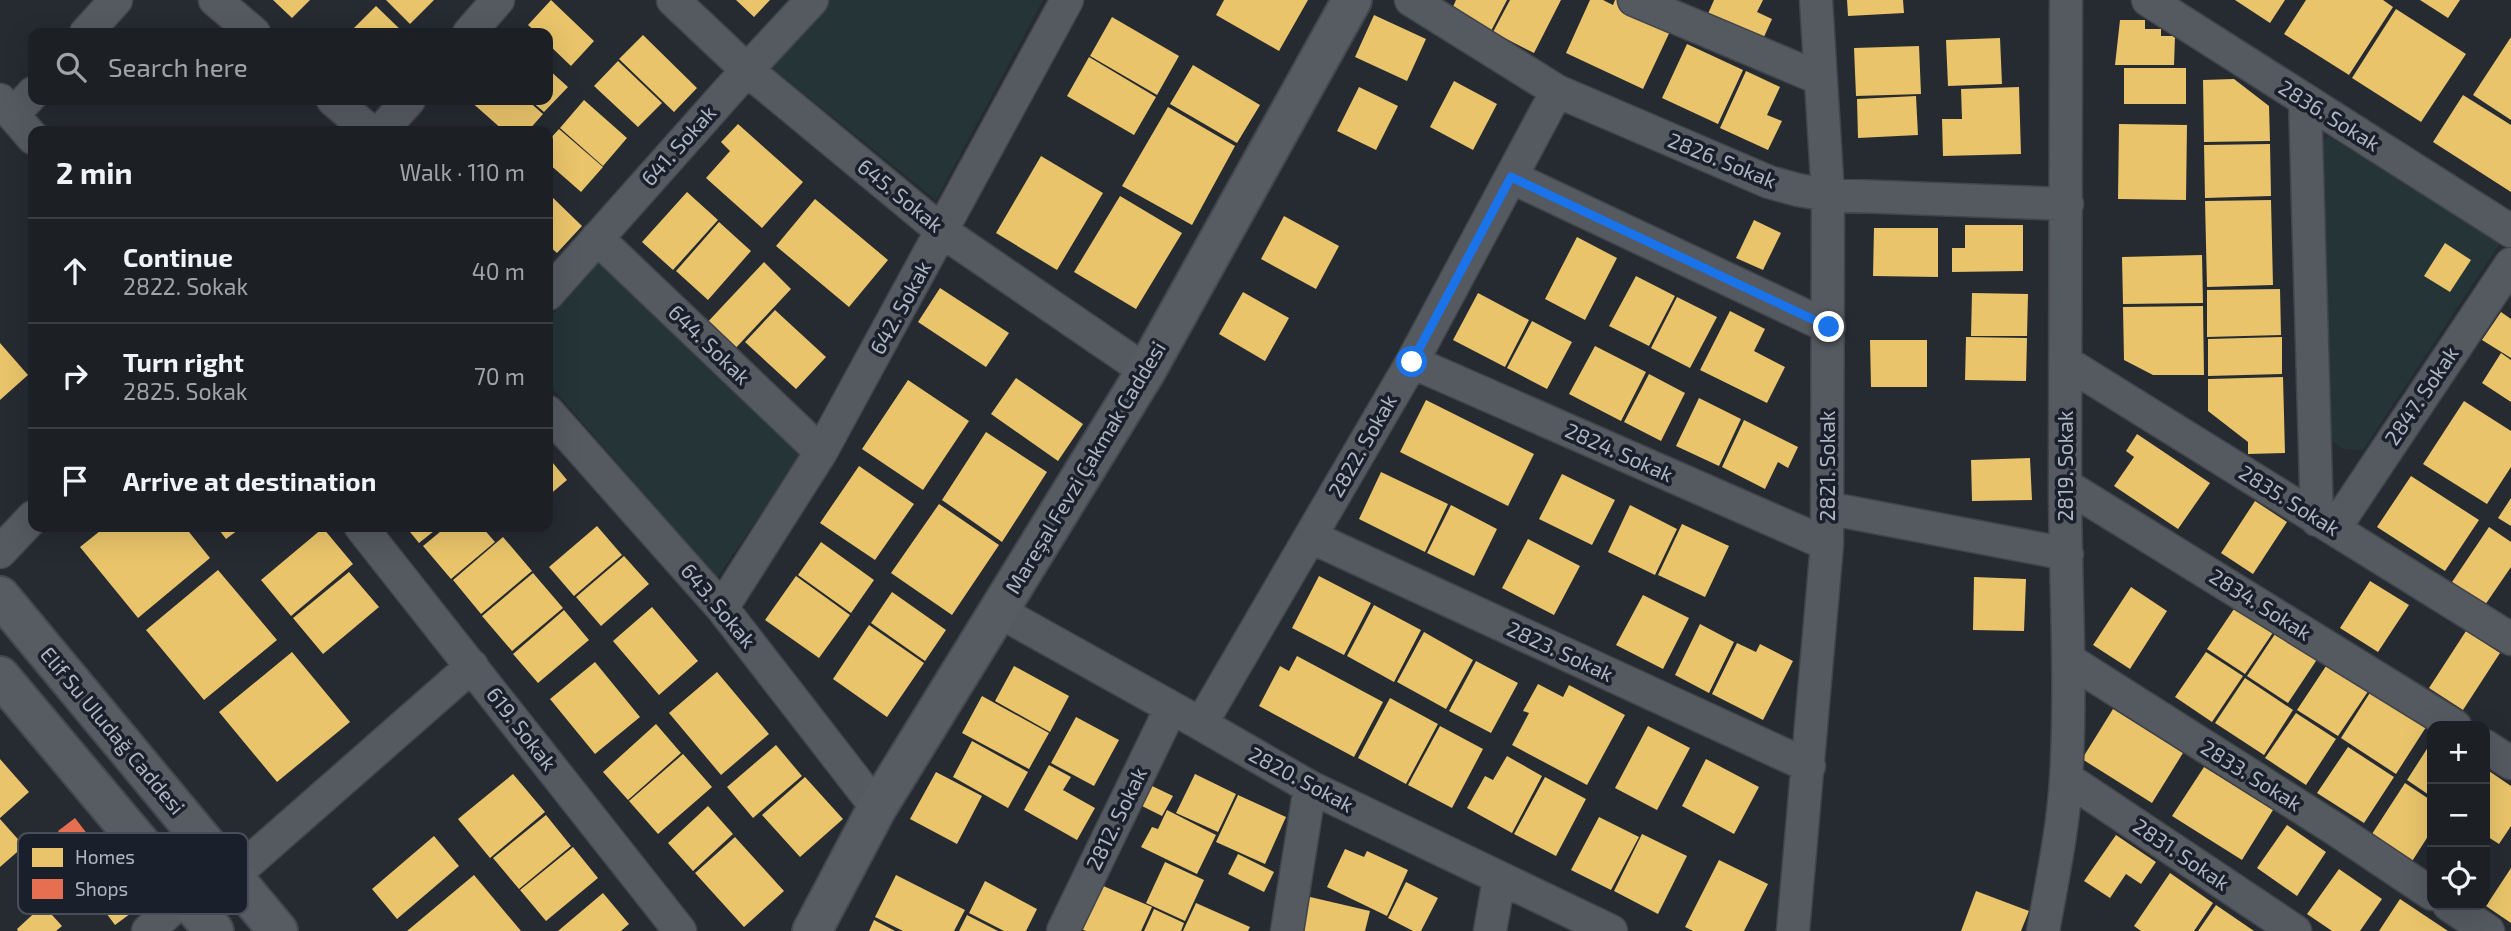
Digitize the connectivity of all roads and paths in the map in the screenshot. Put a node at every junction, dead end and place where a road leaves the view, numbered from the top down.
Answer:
1 (116, 0) edge
2 (215, 0) edge
3 (498, 0) edge
4 (673, 0) edge
5 (812, 0) edge
6 (1068, 0) edge
7 (1352, 0) edge
8 (1411, 0) edge
9 (1634, 0) edge
10 (1816, 0) edge
11 (2066, 0) edge
12 (2148, 0) edge
13 (91, 28) edge
14 (248, 28) edge
15 (473, 28) edge
16 (747, 70) junction
17 (1821, 79) junction
18 (1557, 91) junction
19 (2305, 100) junction
20 (338, 105) edge
21 (404, 105) edge
22 (364, 126) edge
23 (386, 126) edge
24 (1511, 177) junction
25 (1828, 195) junction
26 (2067, 204) junction
27 (2511, 231) edge
28 (943, 232) junction
29 (597, 238) junction
30 (2511, 264) edge
31 (553, 287) edge
32 (1829, 327) junction
33 (1412, 362) junction
34 (2067, 363) junction
35 (1146, 371) junction
36 (553, 418) edge
37 (821, 452) junction
38 (2065, 485) junction
39 (1828, 508) junction
40 (28, 522) edge
41 (2325, 524) junction
42 (365, 532) edge
43 (1311, 537) junction
44 (1827, 544) junction
45 (0, 552) edge
46 (2067, 554) junction
47 (0, 596) edge
48 (722, 608) junction
49 (1000, 612) junction
50 (2511, 639) edge
51 (2069, 660) junction
52 (472, 666) junction
53 (0, 676) edge
54 (1171, 708) junction
55 (2447, 721) edge
56 (1201, 724) junction
57 (2490, 749) edge
58 (2511, 763) edge
59 (1809, 766) junction
60 (2066, 778) junction
61 (1310, 787) junction
62 (877, 808) junction
63 (131, 833) edge
64 (197, 833) edge
65 (248, 863) edge
66 (1499, 879) junction
67 (2427, 891) edge
68 (248, 894) edge
69 (2456, 910) edge
70 (167, 914) edge
71 (200, 914) edge
72 (149, 931) edge
73 (214, 931) edge
74 (278, 931) edge
75 (680, 931) edge
76 (812, 931) edge
77 (1063, 931) edge
78 (1287, 931) edge
79 (1490, 931) edge
80 (1611, 931) edge
81 (1793, 931) edge
82 (2043, 931) edge
83 (2295, 931) edge
84 (2488, 931) edge

1 - 13 street
2 - 14 street
3 - 15 street
4 - 16 street, 645. Sokak
5 - 16 street, 641. Sokak
6 - 28 street, 642. Sokak
7 - 35 main road, Mareşal Fevzi Çakmak Caddesi
8 - 18 street, 2826. Sokak
9 - 17 street
10 - 17 street, 2821. Sokak
11 - 26 street, 2819. Sokak
12 - 19 street, 2836. Sokak
16 - 28 street, 645. Sokak
16 - 29 street, 641. Sokak
17 - 25 street, 2821. Sokak
18 - 24 street, 2822. Sokak
18 - 25 street, 2826. Sokak
19 - 27 street, 2836. Sokak
19 - 41 street
20 - 22 street
21 - 23 street
24 - 32 street
24 - 33 street, 2822. Sokak
25 - 26 street, 2826. Sokak
25 - 32 street, 2821. Sokak
26 - 34 street, 2819. Sokak
28 - 35 street, 645. Sokak
28 - 37 street, 642. Sokak
29 - 31 street, 641. Sokak
29 - 37 street, 644. Sokak
30 - 41 street, 2847. Sokak
32 - 39 street, 2821. Sokak
33 - 43 street, 2822. Sokak
33 - 44 street, 2824. Sokak
34 - 38 street, 2819. Sokak
34 - 41 street, 2835. Sokak
35 - 49 main road, Mareşal Fevzi Çakmak Caddesi
36 - 48 street, 643. Sokak
37 - 48 street, 642. Sokak
38 - 46 street, 2819. Sokak
38 - 55 street, 2834. Sokak
39 - 44 street, 2821. Sokak
39 - 46 street
40 - 45 street
41 - 50 street, 2835. Sokak
42 - 52 street, 619. Sokak
43 - 56 street, 2822. Sokak
43 - 59 street, 2823. Sokak
44 - 59 street, 2821. Sokak
46 - 51 street, 2819. Sokak
47 - 64 main road, Elif Su Uludağ Caddesi
48 - 62 street, 643. Sokak
49 - 54 street, 2820. Sokak
49 - 62 main road, Mareşal Fevzi Çakmak Caddesi
51 - 60 street, 2819. Sokak
51 - 67 street, 2833. Sokak
52 - 65 street
52 - 75 street, 619. Sokak
53 - 63 main road
54 - 56 street, 2820. Sokak
54 - 77 street, 2812. Sokak
56 - 61 street, 2820. Sokak
57 - 58 street
59 - 81 street, 2821. Sokak
60 - 82 street, 2819. Sokak
60 - 83 street, 2831. Sokak
61 - 66 street, 2820. Sokak
61 - 78 street
62 - 76 main road, Mareşal Fevzi Çakmak Caddesi
66 - 79 street
66 - 80 street, 2820. Sokak
68 - 74 main road, Elif Su Uludağ Caddesi
69 - 84 street
70 - 72 street
71 - 73 main road

